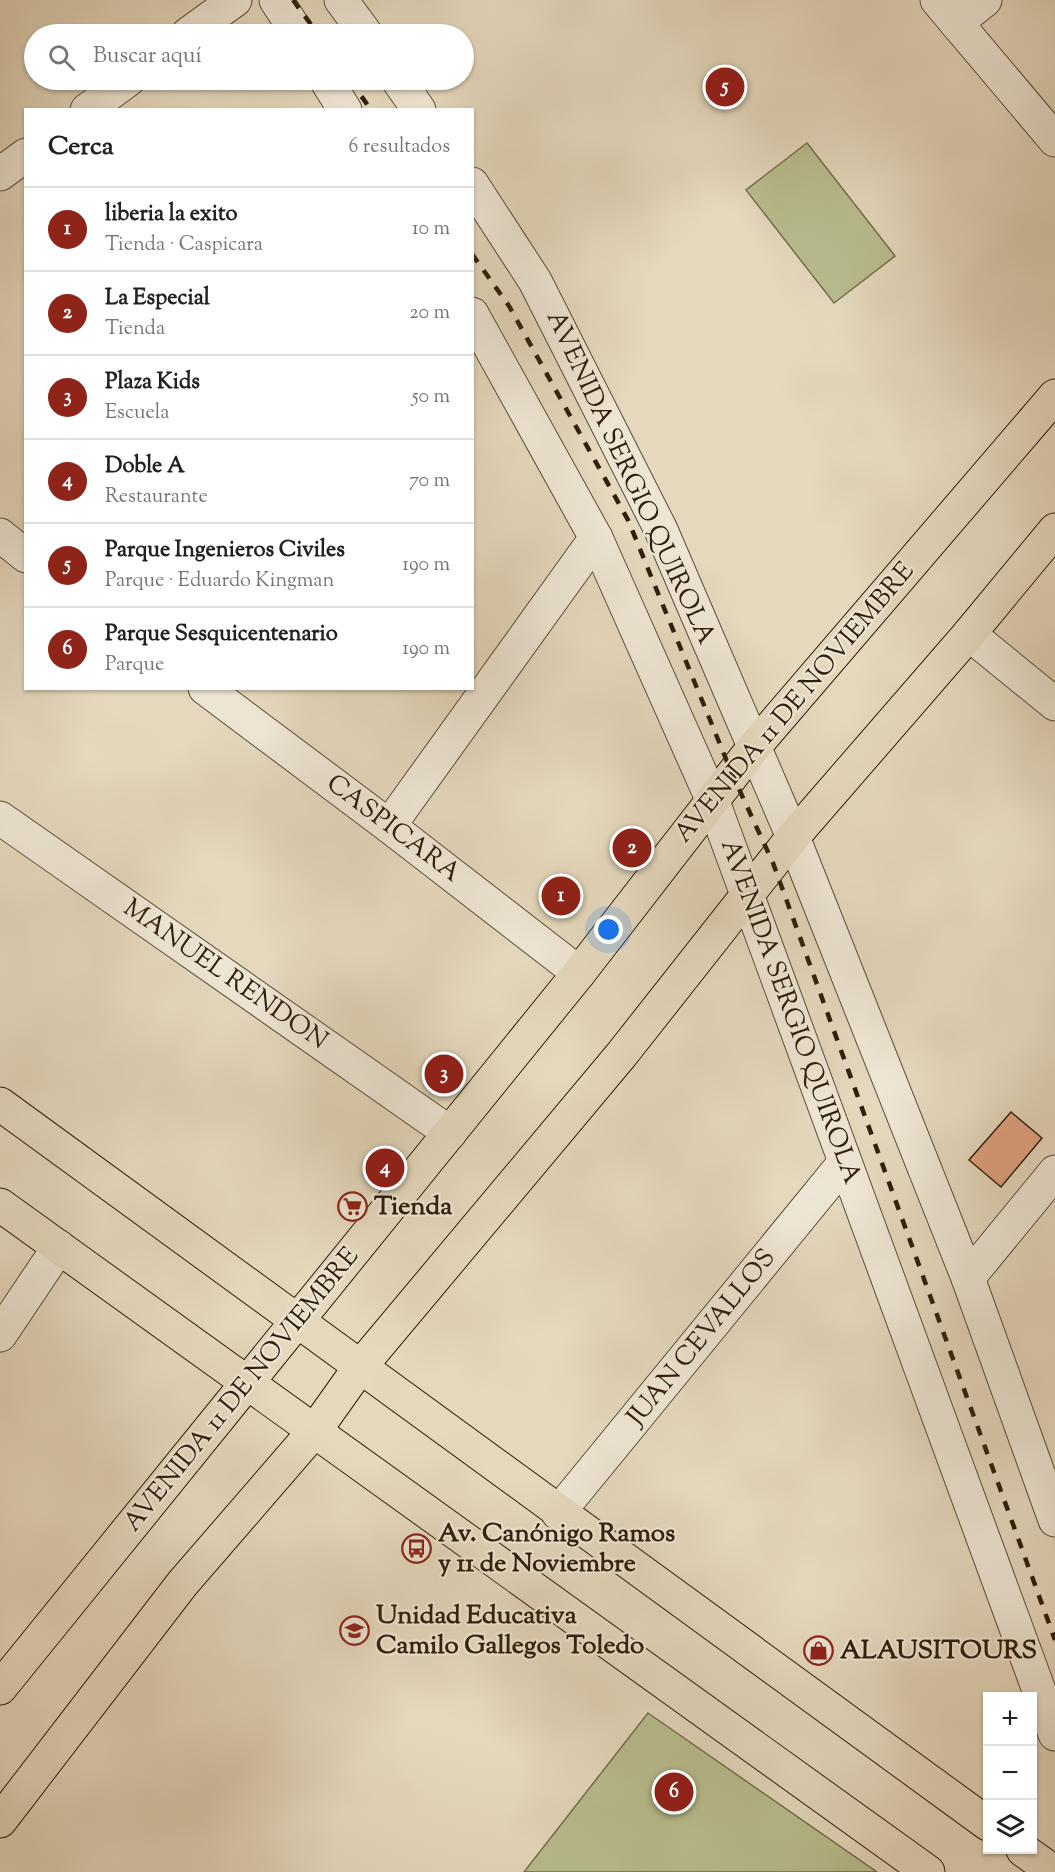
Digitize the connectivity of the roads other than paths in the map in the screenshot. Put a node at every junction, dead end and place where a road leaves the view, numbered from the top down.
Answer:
1 (235, 0) edge
2 (276, 0) edge
3 (341, 0) edge
4 (985, 0) edge
5 (946, 11) edge
6 (202, 24) edge
7 (291, 24) edge
8 (359, 24) edge
9 (114, 90) edge
10 (332, 90) edge
11 (405, 90) edge
12 (90, 108) edge
13 (344, 108) edge
14 (418, 108) edge
15 (1055, 140) edge
16 (24, 156) edge
17 (0, 174) edge
18 (474, 187) edge
19 (474, 321) edge
20 (1055, 396) edge
21 (1055, 530) edge
22 (0, 536) edge
23 (596, 538) junction
24 (24, 554) edge
25 (969, 634) junction
26 (216, 692) edge
27 (1055, 704) edge
28 (754, 747) junction
29 (712, 800) junction
30 (0, 818) edge
31 (389, 826) junction
32 (793, 837) junction
33 (747, 895) junction
34 (579, 973) junction
35 (0, 1104) edge
36 (450, 1133) junction
37 (845, 1162) junction
38 (1048, 1194) edge
39 (0, 1205) edge
40 (59, 1247) junction
41 (968, 1278) junction
42 (298, 1321) junction
43 (0, 1335) edge
44 (360, 1367) junction
45 (248, 1383) junction
46 (315, 1429) junction
47 (558, 1513) junction
48 (1055, 1520) edge
49 (0, 1688) edge
50 (1055, 1734) edge
51 (0, 1821) edge
52 (983, 1821) edge
53 (1029, 1854) edge
54 (928, 1872) edge
55 (1054, 1872) edge

1 - 6 street
2 - 7 street
3 - 8 street
4 - 5 street
5 - 15 street
9 - 12 street
10 - 13 street
11 - 14 street
16 - 17 street
18 - 28 street, AVENIDA SERGIO QUIROLA
19 - 23 street, AVENIDA SERGIO QUIROLA
20 - 28 main road, AVENIDA 11 DE NOVIEMBRE
21 - 25 main road
22 - 24 street
23 - 29 street, AVENIDA SERGIO QUIROLA
23 - 31 street
25 - 27 street
25 - 32 main road
26 - 31 street, CASPICARA
28 - 29 main road, AVENIDA 11 DE NOVIEMBRE
28 - 32 street, AVENIDA SERGIO QUIROLA
29 - 33 street, AVENIDA SERGIO QUIROLA
29 - 34 main road, AVENIDA 11 DE NOVIEMBRE
30 - 36 street, MANUEL RENDON
31 - 34 street, CASPICARA
32 - 33 main road
32 - 41 street, AVENIDA SERGIO QUIROLA
33 - 37 street, AVENIDA SERGIO QUIROLA
33 - 44 main road
34 - 36 main road, AVENIDA 11 DE NOVIEMBRE
35 - 42 main road
36 - 42 main road, AVENIDA 11 DE NOVIEMBRE
37 - 47 street, JUAN CEVALLOS
37 - 50 street, AVENIDA SERGIO QUIROLA
38 - 41 street
39 - 40 main road
40 - 43 street
40 - 45 main road
41 - 48 street, AVENIDA SERGIO QUIROLA
42 - 44 main road
42 - 45 main road, AVENIDA 11 DE NOVIEMBRE
44 - 46 main road
44 - 47 main road
45 - 46 main road
45 - 49 main road, AVENIDA 11 DE NOVIEMBRE
46 - 51 main road
46 - 54 main road
47 - 52 main road
53 - 55 main road

